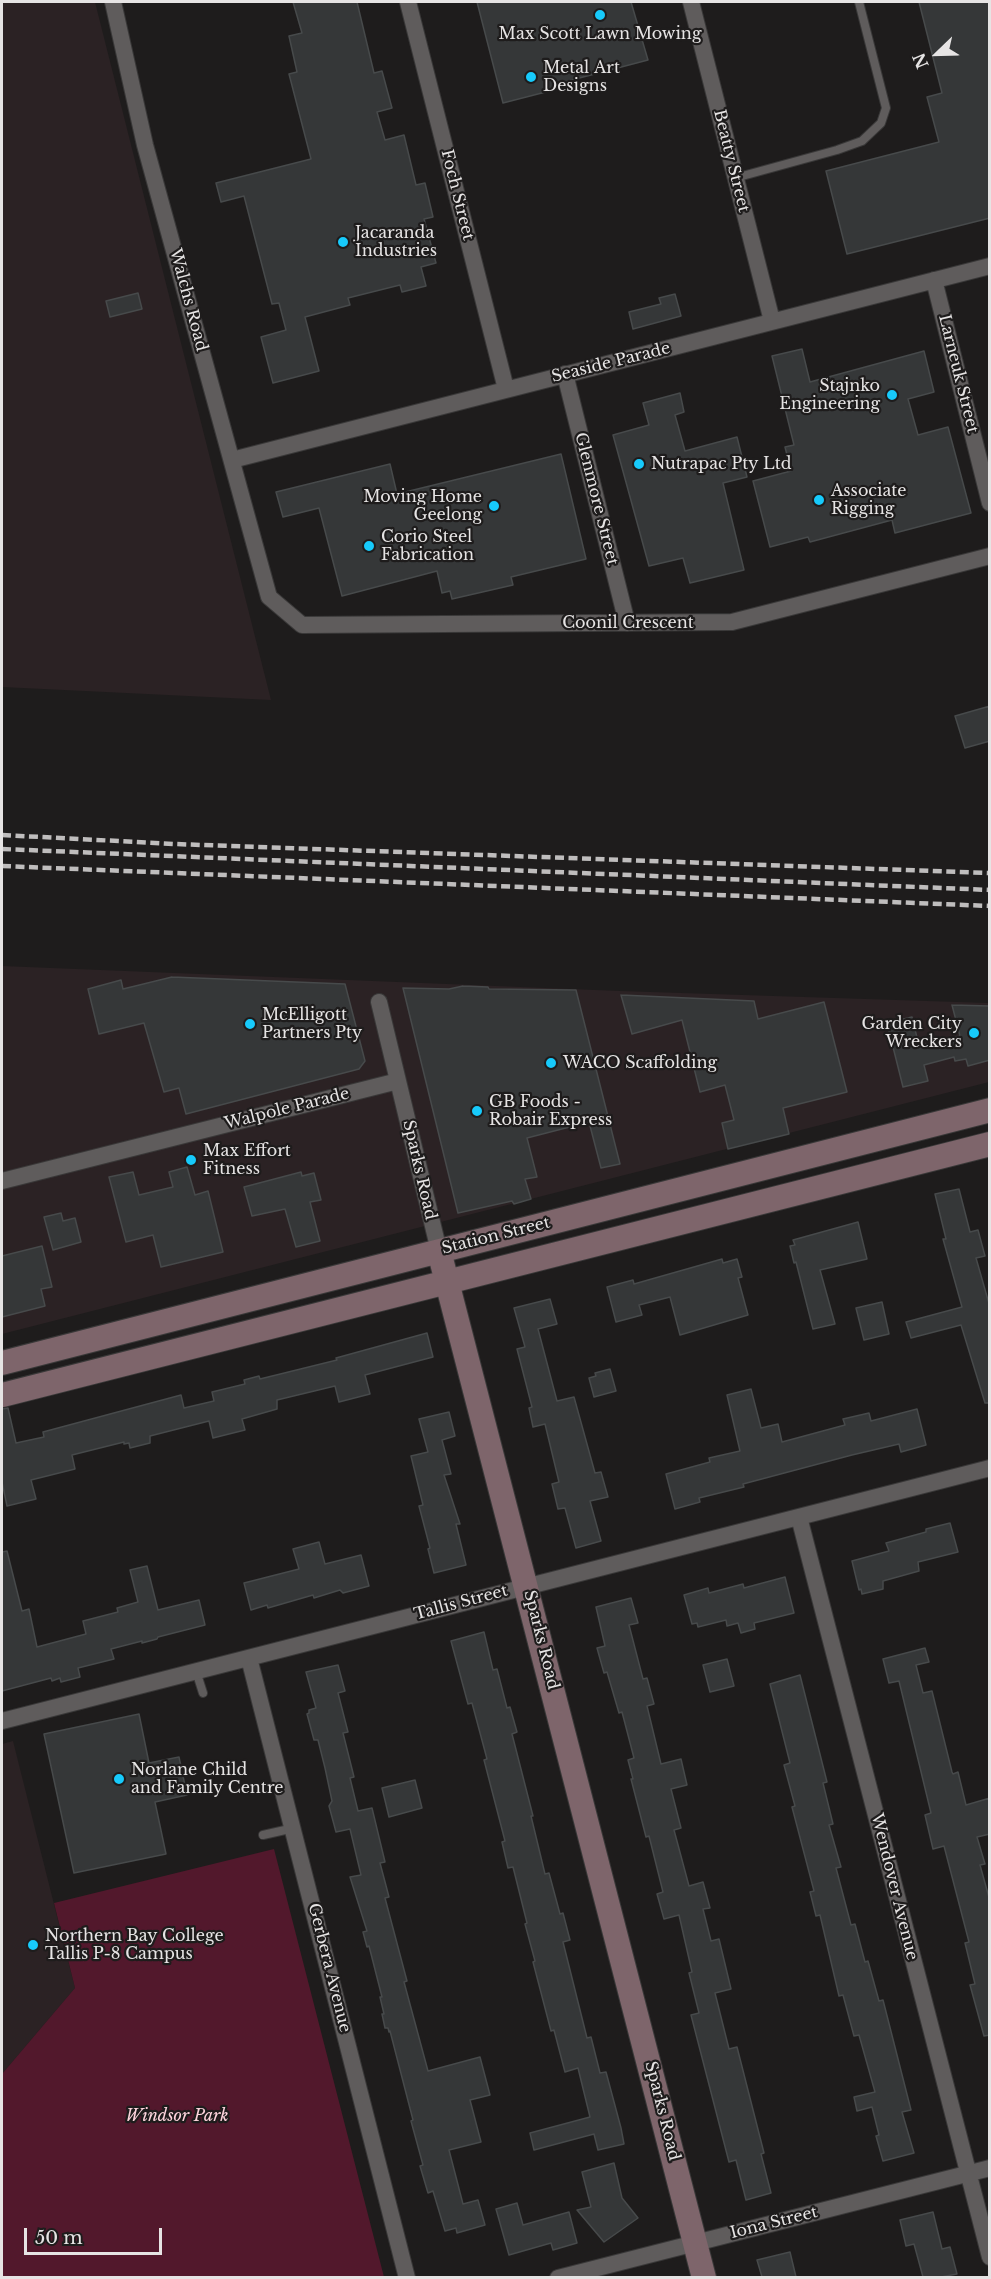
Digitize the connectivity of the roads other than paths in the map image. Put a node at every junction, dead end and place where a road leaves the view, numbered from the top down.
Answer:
1 (113, 2) edge
2 (408, 2) edge
3 (691, 2) edge
4 (859, 2) edge
5 (735, 178) junction
6 (990, 266) edge
7 (934, 280) junction
8 (772, 321) junction
9 (565, 374) junction
10 (506, 389) junction
11 (232, 460) junction
12 (990, 503) edge
13 (990, 556) edge
14 (269, 597) joint
15 (627, 623) junction
16 (379, 1002) dead end
17 (398, 1081) junction
18 (990, 1110) edge
19 (990, 1144) edge
20 (2, 1181) edge
21 (439, 1251) junction
22 (447, 1281) junction
23 (2, 1363) edge
24 (2, 1395) edge
25 (990, 1468) edge
26 (799, 1516) junction
27 (527, 1586) junction
28 (249, 1658) junction
29 (196, 1671) junction
30 (203, 1693) dead end
31 (2, 1721) edge
32 (294, 1828) junction
33 (263, 1835) dead end
34 (990, 2168) edge
35 (968, 2173) junction
36 (695, 2243) junction
37 (990, 2257) edge
38 (407, 2277) edge
39 (558, 2277) edge
40 (704, 2277) edge

1 - 11 street, Walchs Road
2 - 10 street, Foch Street
3 - 5 street, Beatty Street
4 - 5 lane
5 - 8 street, Beatty Street
6 - 7 street, Seaside Parade
7 - 8 street, Seaside Parade
7 - 12 street, Larneuk Street
8 - 9 street, Seaside Parade
9 - 10 street, Seaside Parade
9 - 15 street, Glenmore Street
10 - 11 street, Seaside Parade
11 - 14 street, Walchs Road
13 - 15 street, Coonil Crescent
14 - 15 street, Coonil Crescent
16 - 17 street, Sparks Road
17 - 20 street, Walpole Parade
17 - 21 street, Sparks Road
18 - 21 main road, Station Street
19 - 22 main road, Station Street
21 - 22 main road, Sparks Road
21 - 23 main road, Station Street
22 - 24 main road, Station Street
22 - 27 main road, Sparks Road
25 - 26 street, Tallis Street
26 - 27 street, Tallis Street
26 - 35 street, Wendover Avenue
27 - 28 street, Tallis Street
27 - 36 main road, Sparks Road
28 - 29 street, Tallis Street
28 - 32 street, Gerbera Avenue
29 - 30 lane
29 - 31 street, Tallis Street
32 - 33 lane
32 - 38 street, Gerbera Avenue
34 - 35 street, Iona Street
35 - 36 street, Iona Street
35 - 37 street, Wendover Avenue
36 - 39 street, Iona Street
36 - 40 main road, Sparks Road

